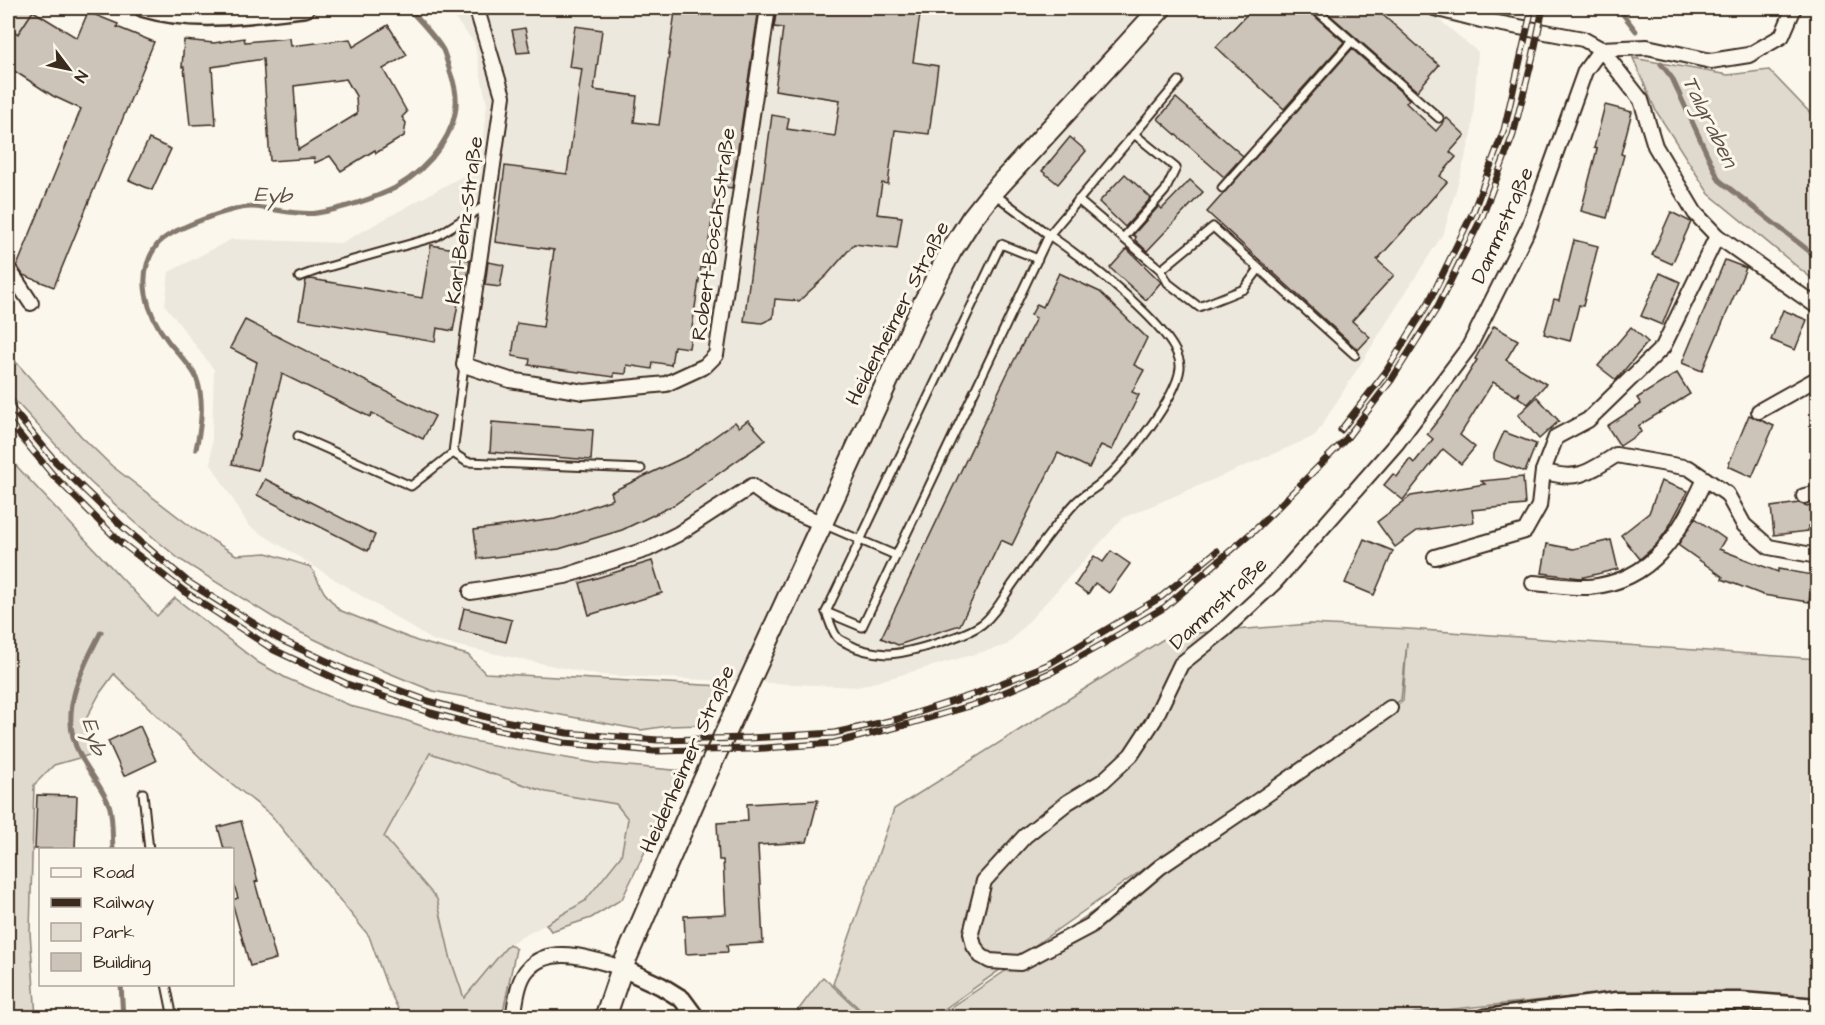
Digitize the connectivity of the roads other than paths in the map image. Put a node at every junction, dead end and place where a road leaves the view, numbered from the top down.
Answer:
1 (143, 8) edge
2 (306, 8) edge
3 (474, 8) edge
4 (768, 8) edge
5 (1161, 8) edge
6 (1314, 8) edge
7 (1434, 8) edge
8 (1794, 8) edge
9 (1352, 42) junction
10 (1601, 50) junction
11 (1179, 81) dead end
12 (1439, 118) dead end
13 (1134, 134) junction
14 (1222, 188) dead end
15 (992, 193) junction
16 (1078, 200) junction
17 (487, 204) junction
18 (1049, 235) junction
19 (1717, 236) junction
20 (1123, 238) junction
21 (1038, 259) junction
22 (8, 268) edge
23 (1259, 268) junction
24 (1161, 270) junction
25 (299, 278) dead end
26 (31, 303) dead end
27 (1818, 308) edge
28 (1355, 355) dead end
29 (464, 365) junction
30 (1818, 378) edge
31 (1760, 411) dead end
32 (298, 436) dead end
33 (453, 453) junction
34 (641, 469) dead end
35 (1543, 471) junction
36 (1705, 479) junction
37 (823, 524) junction
38 (859, 540) junction
39 (1818, 554) edge
40 (896, 555) junction
41 (1435, 557) dead end
42 (1533, 583) dead end
43 (471, 592) dead end
44 (826, 612) junction
45 (1390, 708) dead end
46 (143, 793) dead end
47 (149, 848) edge
48 (622, 968) junction
49 (166, 986) edge
50 (1818, 1007) edge
51 (173, 1017) edge
52 (513, 1017) edge
53 (605, 1017) edge
54 (696, 1017) edge
55 (1485, 1017) edge

1 - 2 street
3 - 17 street, Karl-Benz-Straße
4 - 29 street, Robert-Bosch-Straße
5 - 15 main road, Heidenheimer Straße
6 - 9 lane
7 - 10 street
8 - 10 street
9 - 12 lane
9 - 14 lane
10 - 19 street
10 - 45 street, Dammstraße
11 - 13 lane
13 - 16 lane
13 - 20 lane
15 - 18 lane
15 - 37 main road, Heidenheimer Straße
16 - 18 lane
16 - 20 lane
17 - 25 lane
17 - 29 street, Karl-Benz-Straße
18 - 21 lane
18 - 44 lane
19 - 27 street
19 - 35 street
20 - 24 lane
21 - 38 lane
21 - 40 lane
22 - 26 street
23 - 24 lane
23 - 24 lane
23 - 28 lane
29 - 33 lane
30 - 31 street
32 - 33 lane
33 - 34 lane
35 - 36 street
35 - 41 street
36 - 39 street
36 - 42 street
37 - 38 lane
37 - 43 street
37 - 48 main road, Heidenheimer Straße
38 - 40 lane
38 - 44 lane
40 - 44 lane
46 - 47 lane
48 - 52 street
48 - 53 main road, Heidenheimer Straße
48 - 54 street
49 - 51 lane
50 - 55 street

